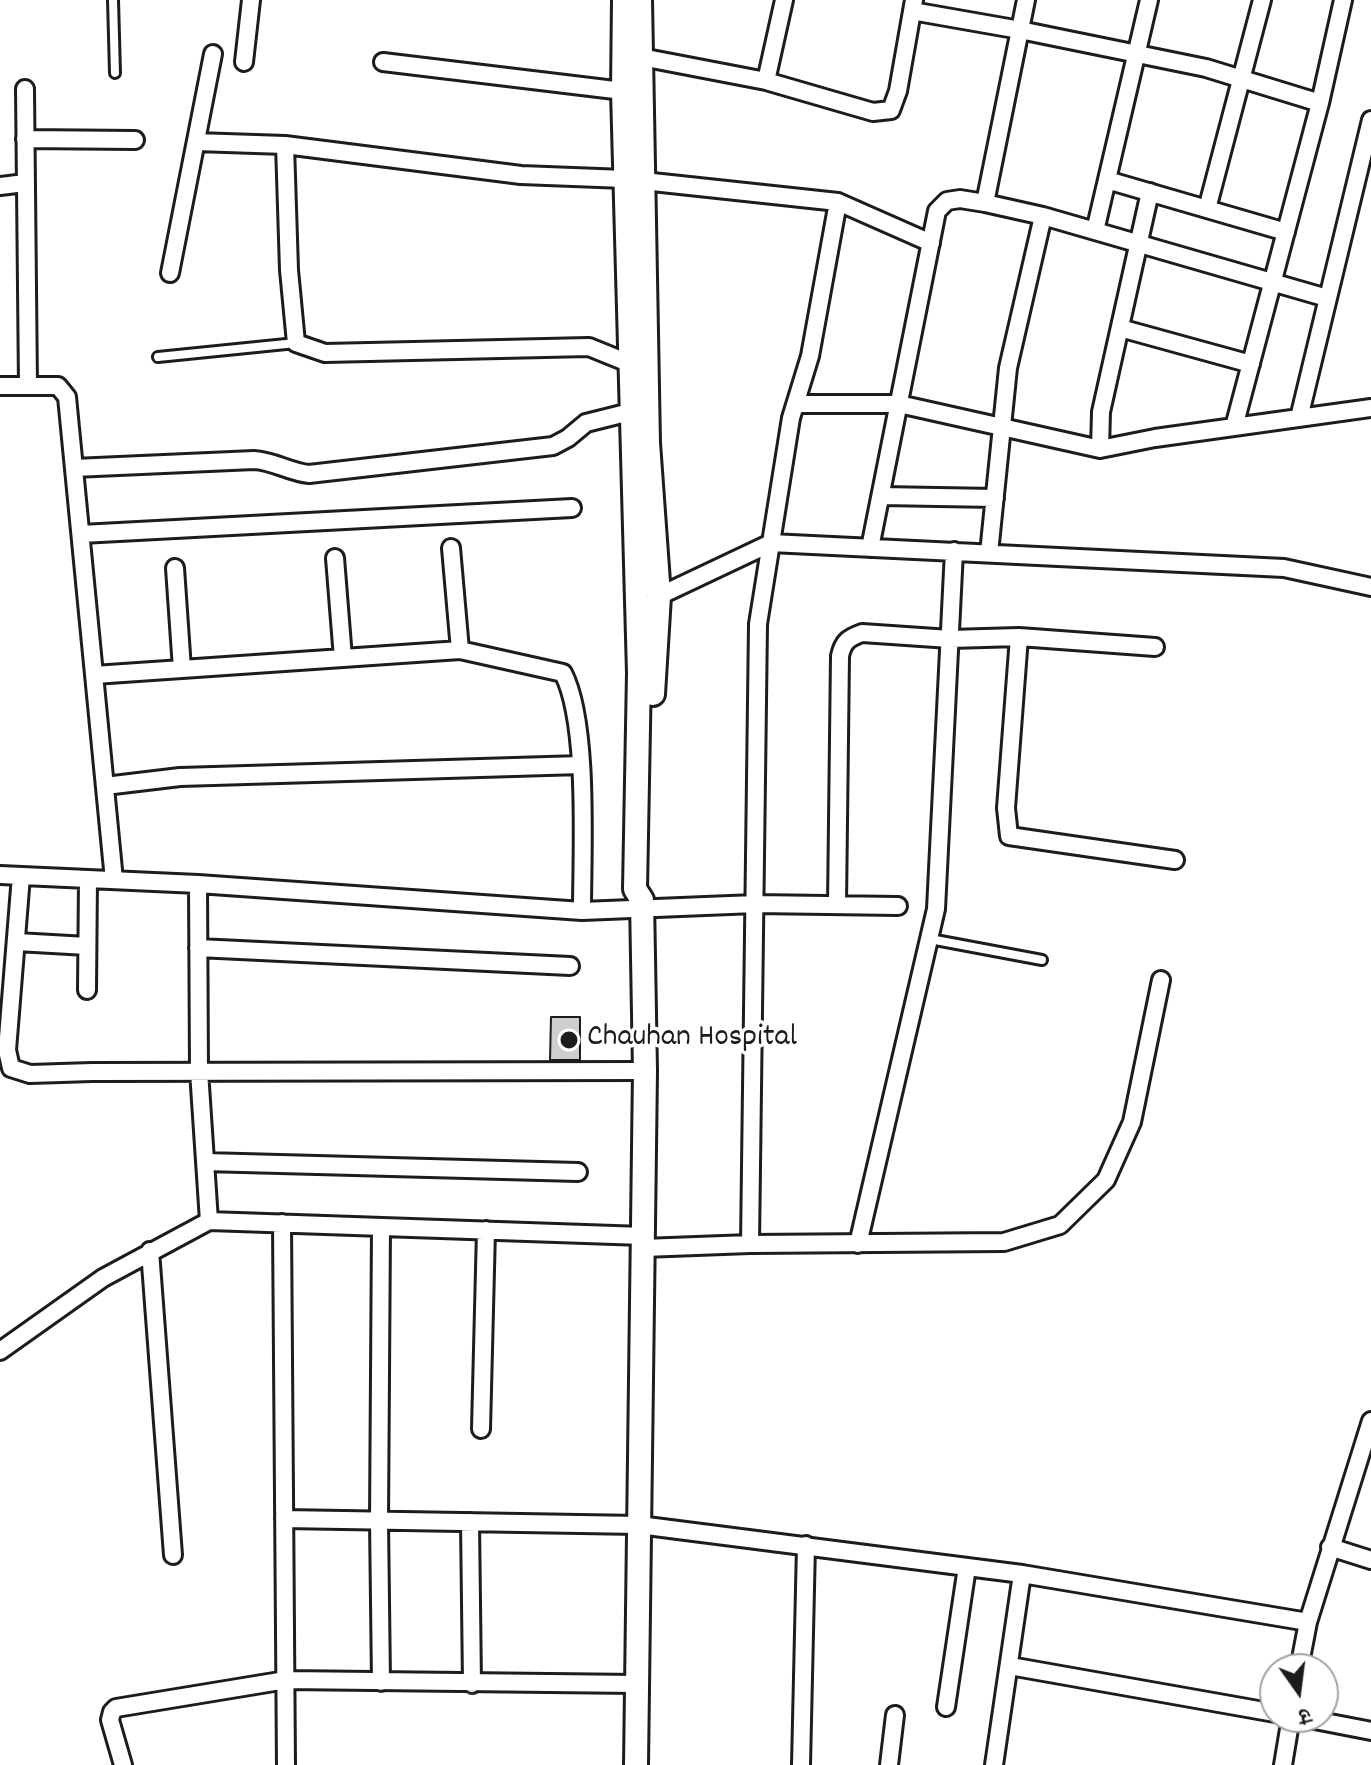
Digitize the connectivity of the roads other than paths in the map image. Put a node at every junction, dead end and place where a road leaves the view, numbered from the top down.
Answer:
1 (113, 0) edge
2 (251, 0) edge
3 (624, 0) edge
4 (640, 0) edge
5 (784, 0) edge
6 (1026, 0) edge
7 (1149, 0) edge
8 (1262, 0) edge
9 (1343, 0) edge
10 (913, 6) edge
11 (1020, 30) junction
12 (213, 54) dead end
13 (1137, 54) junction
14 (641, 57) junction
15 (244, 62) dead end
16 (383, 62) dead end
17 (115, 73) dead end
18 (1241, 79) junction
19 (766, 81) junction
20 (25, 89) dead end
21 (623, 91) junction
22 (1320, 103) junction
23 (1371, 120) edge
24 (25, 139) junction
25 (135, 140) dead end
26 (196, 142) junction
27 (285, 145) junction
28 (634, 180) junction
29 (1107, 180) junction
30 (25, 183) junction
31 (0, 186) edge
32 (1150, 192) junction
33 (838, 202) junction
34 (985, 203) junction
35 (1207, 209) junction
36 (1043, 216) junction
37 (1095, 231) junction
38 (1286, 232) junction
39 (931, 243) junction
40 (1139, 244) junction
41 (170, 273) dead end
42 (1273, 283) junction
43 (1327, 298) junction
44 (1120, 328) junction
45 (296, 343) junction
46 (158, 357) dead end
47 (631, 364) junction
48 (1251, 364) junction
49 (0, 386) edge
50 (28, 386) junction
51 (796, 404) junction
52 (899, 404) junction
53 (1371, 408) edge
54 (640, 409) junction
55 (1299, 418) junction
56 (1002, 427) junction
57 (1234, 427) junction
58 (1100, 449) junction
59 (74, 468) junction
60 (881, 496) junction
61 (995, 498) junction
62 (572, 508) dead end
63 (81, 534) junction
64 (771, 543) junction
65 (451, 548) dead end
66 (870, 548) junction
67 (954, 551) junction
68 (989, 553) junction
69 (335, 558) dead end
70 (175, 568) dead end
71 (1371, 587) edge
72 (659, 596) junction
73 (1019, 637) junction
74 (950, 639) junction
75 (1155, 647) dead end
76 (460, 650) junction
77 (343, 658) junction
78 (182, 669) junction
79 (94, 675) junction
80 (581, 765) junction
81 (105, 786) junction
82 (1175, 860) dead end
83 (0, 875) edge
84 (21, 876) junction
85 (88, 879) junction
86 (114, 880) junction
87 (198, 884) junction
88 (642, 904) junction
89 (755, 904) junction
90 (837, 904) junction
91 (898, 906) dead end
92 (582, 911) junction
93 (930, 939) junction
94 (17, 942) junction
95 (87, 946) junction
96 (198, 948) junction
97 (1042, 960) dead end
98 (570, 966) dead end
99 (1161, 980) dead end
100 (87, 990) dead end
101 (199, 1071) junction
102 (645, 1071) junction
103 (205, 1162) junction
104 (578, 1172) dead end
105 (209, 1221) junction
106 (282, 1223) junction
107 (381, 1227) junction
108 (486, 1230) junction
109 (643, 1242) junction
110 (750, 1244) junction
111 (858, 1244) junction
112 (150, 1251) junction
113 (0, 1351) edge
114 (1371, 1421) edge
115 (481, 1429) dead end
116 (1368, 1441) edge
117 (284, 1519) junction
118 (379, 1521) junction
119 (470, 1522) junction
120 (639, 1525) junction
121 (806, 1545) junction
122 (1330, 1547) junction
123 (173, 1555) dead end
124 (1371, 1560) edge
125 (967, 1567) junction
126 (1022, 1574) junction
127 (1308, 1622) junction
128 (1302, 1653) edge
129 (1010, 1666) junction
130 (286, 1680) junction
131 (381, 1682) junction
132 (472, 1684) junction
133 (637, 1684) junction
134 (946, 1707) dead end
135 (1259, 1710) edge
136 (895, 1715) dead end
137 (1339, 1725) edge
138 (1371, 1731) edge
139 (1288, 1733) edge
140 (123, 1765) edge
141 (286, 1765) edge
142 (636, 1765) edge
143 (801, 1765) edge
144 (889, 1765) edge
145 (994, 1765) edge
146 (1283, 1765) edge

1 - 17 lane
2 - 15 street
3 - 21 street
4 - 14 street
5 - 19 street
6 - 11 street
7 - 13 street
8 - 18 street
9 - 22 street
10 - 11 street
10 - 19 street
11 - 13 street
11 - 34 street
12 - 26 street
13 - 18 street
13 - 29 street
14 - 19 street
14 - 28 street
16 - 21 street
18 - 22 street
18 - 35 street
20 - 24 street
21 - 28 street
22 - 38 street
23 - 43 street
24 - 25 street
24 - 30 street
26 - 27 street
26 - 41 street
27 - 28 street
27 - 45 street
28 - 33 street
28 - 47 street
28 - 54 street
29 - 32 street
29 - 37 street
30 - 31 street
30 - 50 street
32 - 35 street
32 - 40 street
33 - 39 street
33 - 51 street
34 - 36 street
34 - 39 street
35 - 38 street
36 - 37 street
36 - 56 street
37 - 40 street
38 - 42 street
39 - 52 street
40 - 42 street
40 - 44 street
42 - 43 street
42 - 48 street
43 - 55 street
44 - 48 street
44 - 58 street
45 - 46 lane
45 - 47 street
47 - 54 street
48 - 57 street
49 - 50 street
50 - 59 street
51 - 52 street
51 - 64 street
52 - 56 street
52 - 60 street
53 - 55 street
54 - 59 street
54 - 72 street
54 - 88 street
55 - 57 street
56 - 58 street
56 - 61 street
57 - 58 street
59 - 63 street
60 - 61 street
60 - 66 street
61 - 68 street
62 - 63 street
63 - 79 street
64 - 66 street
64 - 72 street
64 - 89 street
65 - 76 street
66 - 67 street
67 - 68 street
67 - 74 street
68 - 71 street
69 - 77 street
70 - 78 street
72 - 88 street
73 - 74 street
73 - 75 street
73 - 82 street
74 - 90 street
74 - 93 street
76 - 77 street
76 - 80 street
77 - 78 street
78 - 79 street
79 - 81 street
80 - 81 street
80 - 92 street
81 - 86 street
83 - 84 street
84 - 85 street
84 - 94 street
85 - 86 street
85 - 95 street
86 - 87 street
87 - 92 street
87 - 96 street
88 - 89 street
88 - 92 street
88 - 102 street
89 - 90 street
89 - 110 street
90 - 91 street
93 - 97 lane
93 - 111 street
94 - 95 street
94 - 101 street
95 - 100 street
96 - 98 street
96 - 101 street
99 - 111 street
101 - 102 street
101 - 103 street
102 - 109 street
103 - 104 street
103 - 105 street
105 - 106 street
105 - 112 street
106 - 107 street
106 - 117 street
107 - 108 street
107 - 118 street
108 - 109 street
108 - 115 street
109 - 110 street
109 - 120 street
110 - 111 street
112 - 113 street
112 - 123 street
114 - 116 street
116 - 122 street
117 - 118 street
117 - 130 street
118 - 119 street
118 - 131 street
119 - 120 street
119 - 132 street
120 - 121 street
120 - 133 street
121 - 125 street
121 - 143 street
122 - 124 street
122 - 127 street
125 - 126 street
125 - 134 street
126 - 127 street
126 - 129 street
127 - 128 street
129 - 135 street
129 - 145 street
130 - 131 street
130 - 140 street
130 - 141 street
131 - 132 street
132 - 133 street
133 - 142 street
136 - 144 street
137 - 138 street
139 - 146 street

